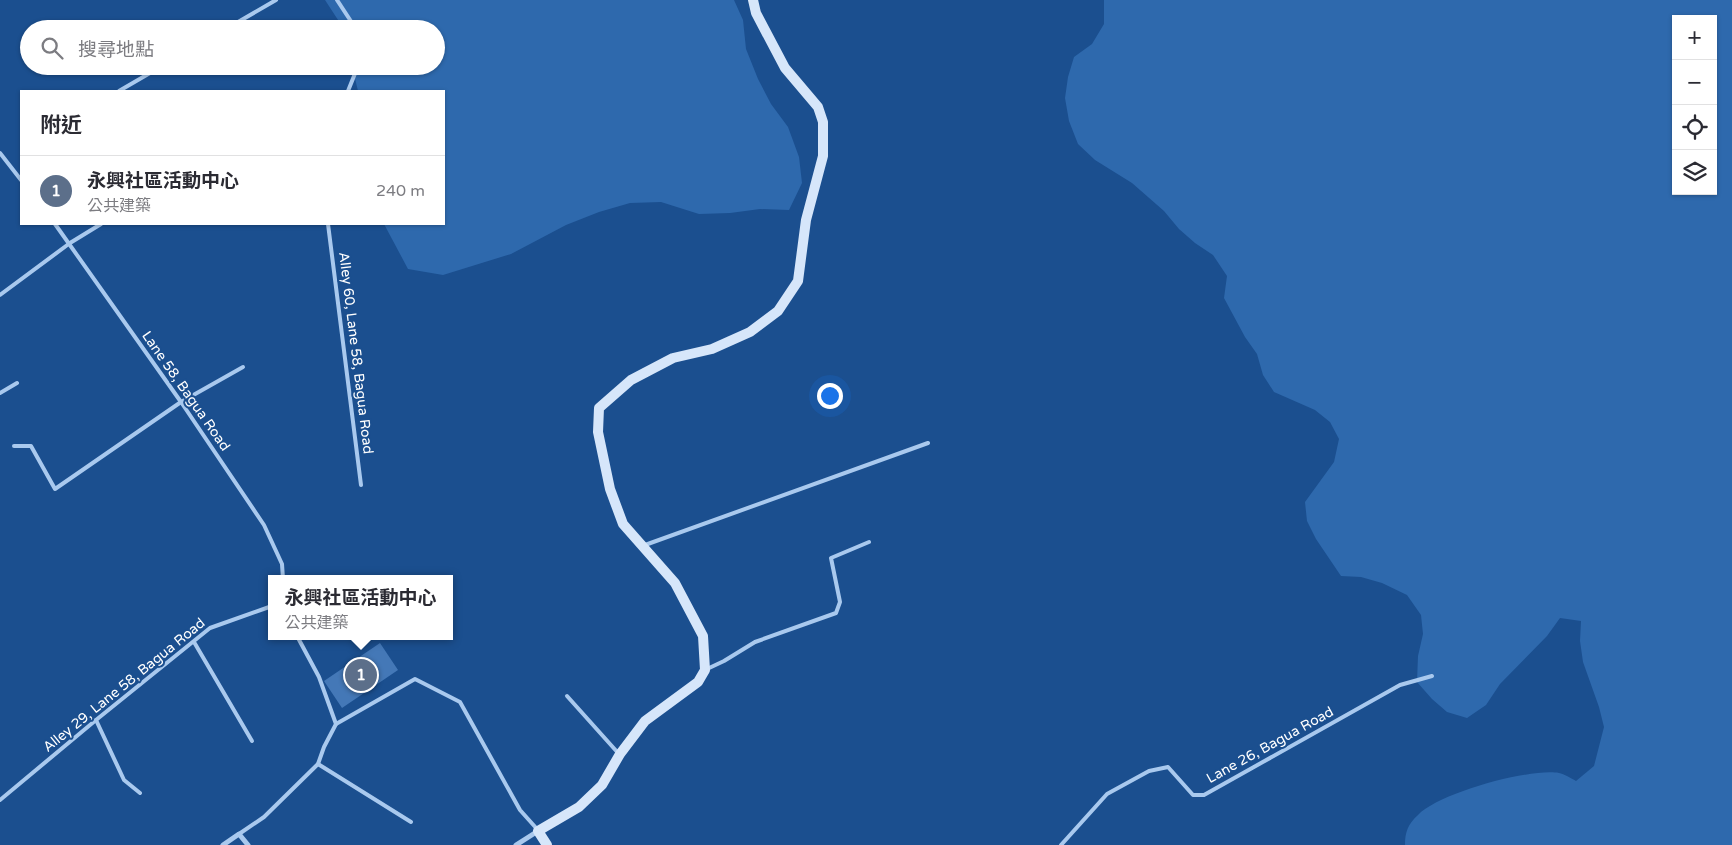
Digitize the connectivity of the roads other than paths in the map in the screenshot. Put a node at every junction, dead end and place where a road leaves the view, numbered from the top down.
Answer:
1 (276, 0) edge
2 (337, 0) edge
3 (753, 0) edge
4 (242, 20) edge
5 (350, 20) edge
6 (147, 75) edge
7 (354, 75) edge
8 (121, 90) edge
9 (348, 90) edge
10 (0, 153) edge
11 (20, 179) edge
12 (56, 225) edge
13 (99, 225) edge
14 (328, 225) edge
15 (70, 243) junction
16 (0, 295) edge
17 (243, 367) dead end
18 (17, 384) dead end
19 (0, 393) edge
20 (181, 402) junction
21 (928, 443) dead end
22 (14, 446) dead end
23 (361, 485) dead end
24 (869, 542) dead end
25 (642, 546) junction
26 (283, 575) edge
27 (268, 607) edge
28 (299, 640) edge
29 (194, 642) junction
30 (705, 670) junction
31 (1432, 676) dead end
32 (567, 696) dead end
33 (96, 720) junction
34 (336, 724) junction
35 (252, 741) dead end
36 (620, 754) junction
37 (318, 764) junction
38 (140, 792) dead end
39 (0, 800) edge
40 (411, 822) dead end
41 (538, 831) junction
42 (239, 834) junction
43 (223, 845) edge
44 (248, 845) edge
45 (516, 845) edge
46 (547, 845) edge
47 (1061, 845) edge

1 - 4 lane
2 - 5 lane
3 - 25 street
6 - 8 lane
7 - 9 lane
10 - 11 lane
12 - 15 lane, Lane 58, Bagua Road
13 - 15 lane
14 - 23 lane, Alley 60, Lane 58, Bagua Road
15 - 16 lane
15 - 20 lane, Lane 58, Bagua Road
17 - 20 lane
18 - 19 lane
20 - 22 lane
20 - 26 lane, Lane 58, Bagua Road
21 - 25 lane
24 - 30 lane
25 - 30 street
27 - 29 lane, Alley 29, Lane 58, Bagua Road
28 - 34 lane
29 - 33 lane, Alley 29, Lane 58, Bagua Road
29 - 35 lane
30 - 36 street
31 - 47 lane, Lane 26, Bagua Road
32 - 36 lane
33 - 38 lane
33 - 39 lane, Alley 29, Lane 58, Bagua Road
34 - 37 lane
34 - 41 lane
36 - 41 street
37 - 40 lane
37 - 42 lane
41 - 45 street
41 - 46 street
42 - 43 street
42 - 44 street

